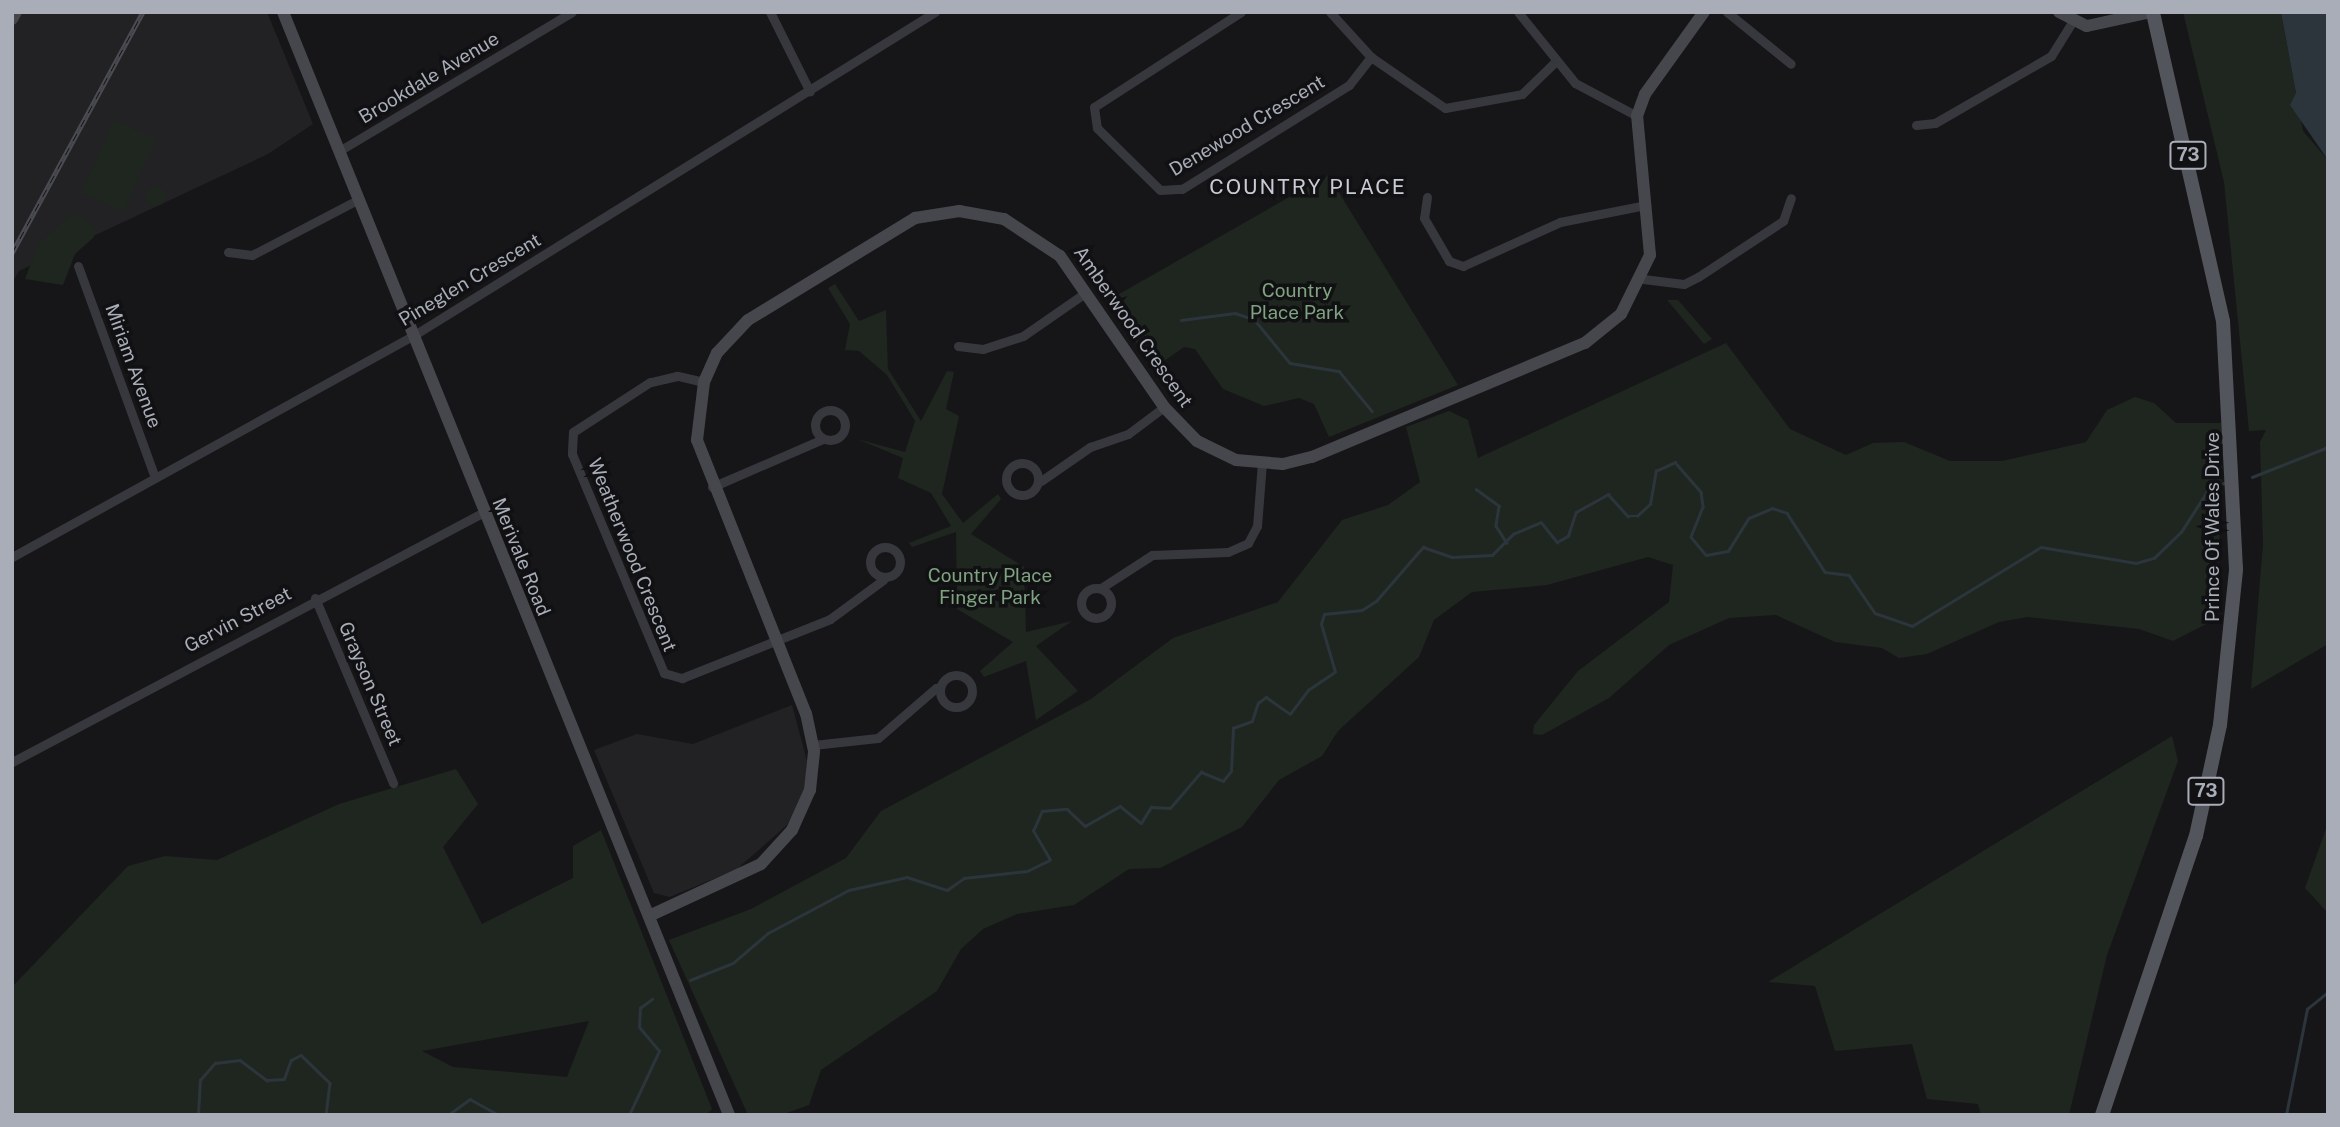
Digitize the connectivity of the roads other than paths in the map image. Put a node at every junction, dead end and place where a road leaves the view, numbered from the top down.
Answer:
1 (16, 12) edge
2 (283, 12) edge
3 (572, 12) edge
4 (770, 12) edge
5 (935, 12) edge
6 (1241, 12) edge
7 (1330, 12) edge
8 (1518, 12) edge
9 (1704, 12) edge
10 (1727, 12) edge
11 (2059, 12) edge
12 (2152, 12) edge
13 (12, 19) edge
14 (2072, 23) junction
15 (1371, 57) junction
16 (1556, 61) junction
17 (1791, 64) dead end
18 (810, 92) junction
19 (1637, 116) junction
20 (1916, 125) dead end
21 (339, 151) junction
22 (1427, 197) dead end
23 (1791, 198) dead end
24 (357, 200) junction
25 (1646, 205) junction
26 (228, 251) dead end
27 (78, 266) dead end
28 (1643, 279) junction
29 (1085, 293) junction
30 (411, 337) junction
31 (958, 346) dead end
32 (704, 382) junction
33 (1164, 407) junction
34 (823, 439) dead end
35 (1262, 463) junction
36 (155, 477) junction
37 (1041, 481) dead end
38 (712, 487) junction
39 (482, 513) junction
40 (12, 557) edge
41 (883, 580) dead end
42 (1101, 589) dead end
43 (315, 598) junction
44 (776, 640) junction
45 (936, 688) dead end
46 (813, 745) junction
47 (12, 762) edge
48 (393, 783) dead end
49 (649, 916) junction
50 (729, 1115) edge
51 (2102, 1115) edge

1 - 13 street
2 - 21 street, Merivale Road
3 - 21 street, Brookdale Avenue
4 - 18 street
5 - 18 street, Pineglen Crescent
6 - 15 street, Denewood Crescent
7 - 15 street
8 - 16 street
9 - 19 street
10 - 17 street
11 - 14 street
12 - 14 street
12 - 51 main road, Prince Of Wales Drive / 73
14 - 20 street
15 - 16 street
16 - 19 street
18 - 30 street, Pineglen Crescent
19 - 25 street, Amberwood Crescent
21 - 24 street, Merivale Road
22 - 25 street
23 - 28 street
24 - 26 street
24 - 30 street, Merivale Road
25 - 28 street, Amberwood Crescent
27 - 36 street, Miriam Avenue
28 - 35 street, Amberwood Crescent
29 - 31 street
29 - 32 street, Amberwood Crescent
29 - 33 street, Amberwood Crescent
30 - 36 street, Pineglen Crescent
30 - 39 street, Merivale Road
32 - 38 street, Amberwood Crescent
32 - 44 street, Weatherwood Crescent
33 - 35 street, Amberwood Crescent
33 - 37 street
34 - 38 street
35 - 42 street
36 - 40 street, Pineglen Crescent
38 - 44 street, Amberwood Crescent
39 - 43 street, Gervin Street
39 - 49 street, Merivale Road
41 - 44 street
43 - 47 street, Gervin Street
43 - 48 street, Grayson Street
44 - 46 street, Amberwood Crescent
45 - 46 street
46 - 49 street, Amberwood Crescent
49 - 50 street, Merivale Road

